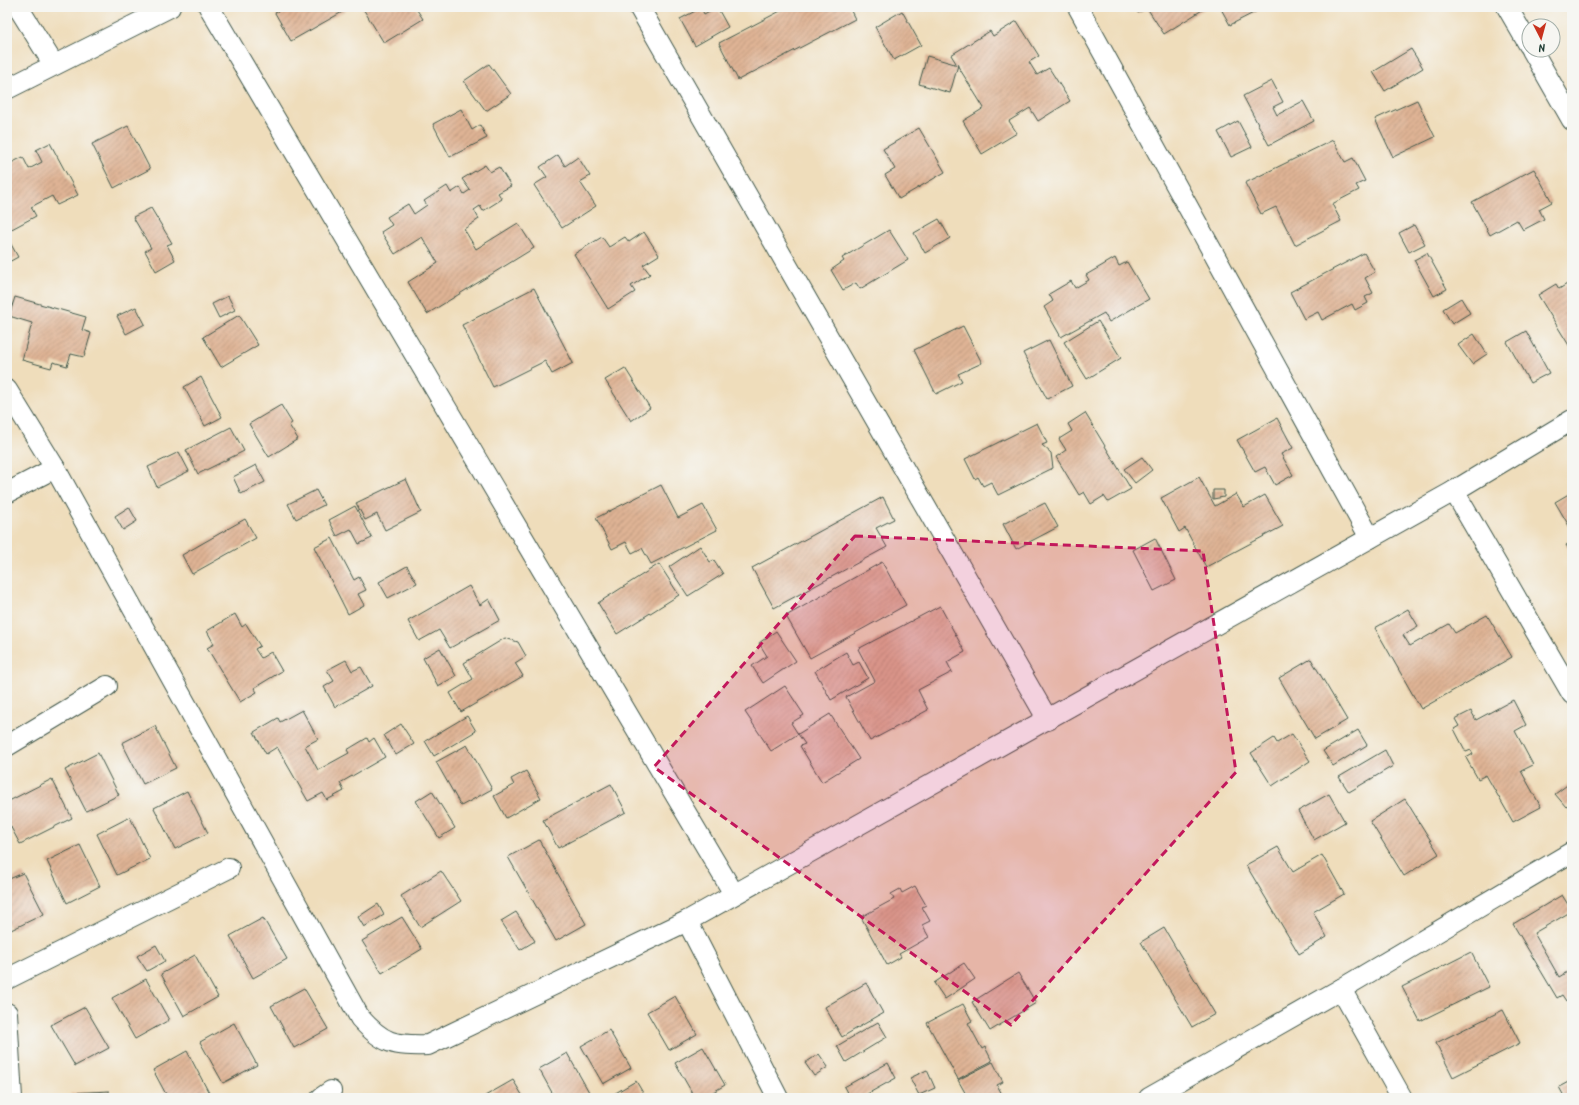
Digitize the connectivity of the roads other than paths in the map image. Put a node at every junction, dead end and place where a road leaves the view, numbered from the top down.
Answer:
1 (15, 7) edge
2 (18, 7) edge
3 (170, 7) edge
4 (209, 7) edge
5 (639, 7) edge
6 (1078, 7) edge
7 (1507, 7) edge
8 (7, 12) edge
9 (1521, 31) edge
10 (1537, 58) edge
11 (54, 66) junction
12 (7, 89) edge
13 (1572, 120) edge
14 (7, 390) edge
15 (1572, 420) edge
16 (55, 468) junction
17 (1454, 491) junction
18 (7, 493) edge
19 (1370, 538) junction
20 (107, 686) dead end
21 (1572, 694) edge
22 (1048, 720) junction
23 (7, 746) edge
24 (1572, 852) edge
25 (229, 868) dead end
26 (734, 894) junction
27 (687, 922) junction
28 (7, 979) edge
29 (1341, 988) junction
30 (7, 1013) edge
31 (12, 1098) edge
32 (778, 1098) edge
33 (1149, 1098) edge
34 (1402, 1098) edge

1 - 8 street
2 - 11 street
3 - 11 street
4 - 26 street
5 - 22 street
6 - 19 street
7 - 9 street
10 - 13 street
11 - 12 street
14 - 16 street
15 - 17 street
16 - 18 street
16 - 27 street
17 - 19 street
17 - 21 street
19 - 22 street
20 - 23 street
22 - 26 street
24 - 29 street
25 - 28 street
26 - 27 street
27 - 32 street
29 - 33 street
29 - 34 street
30 - 31 street

